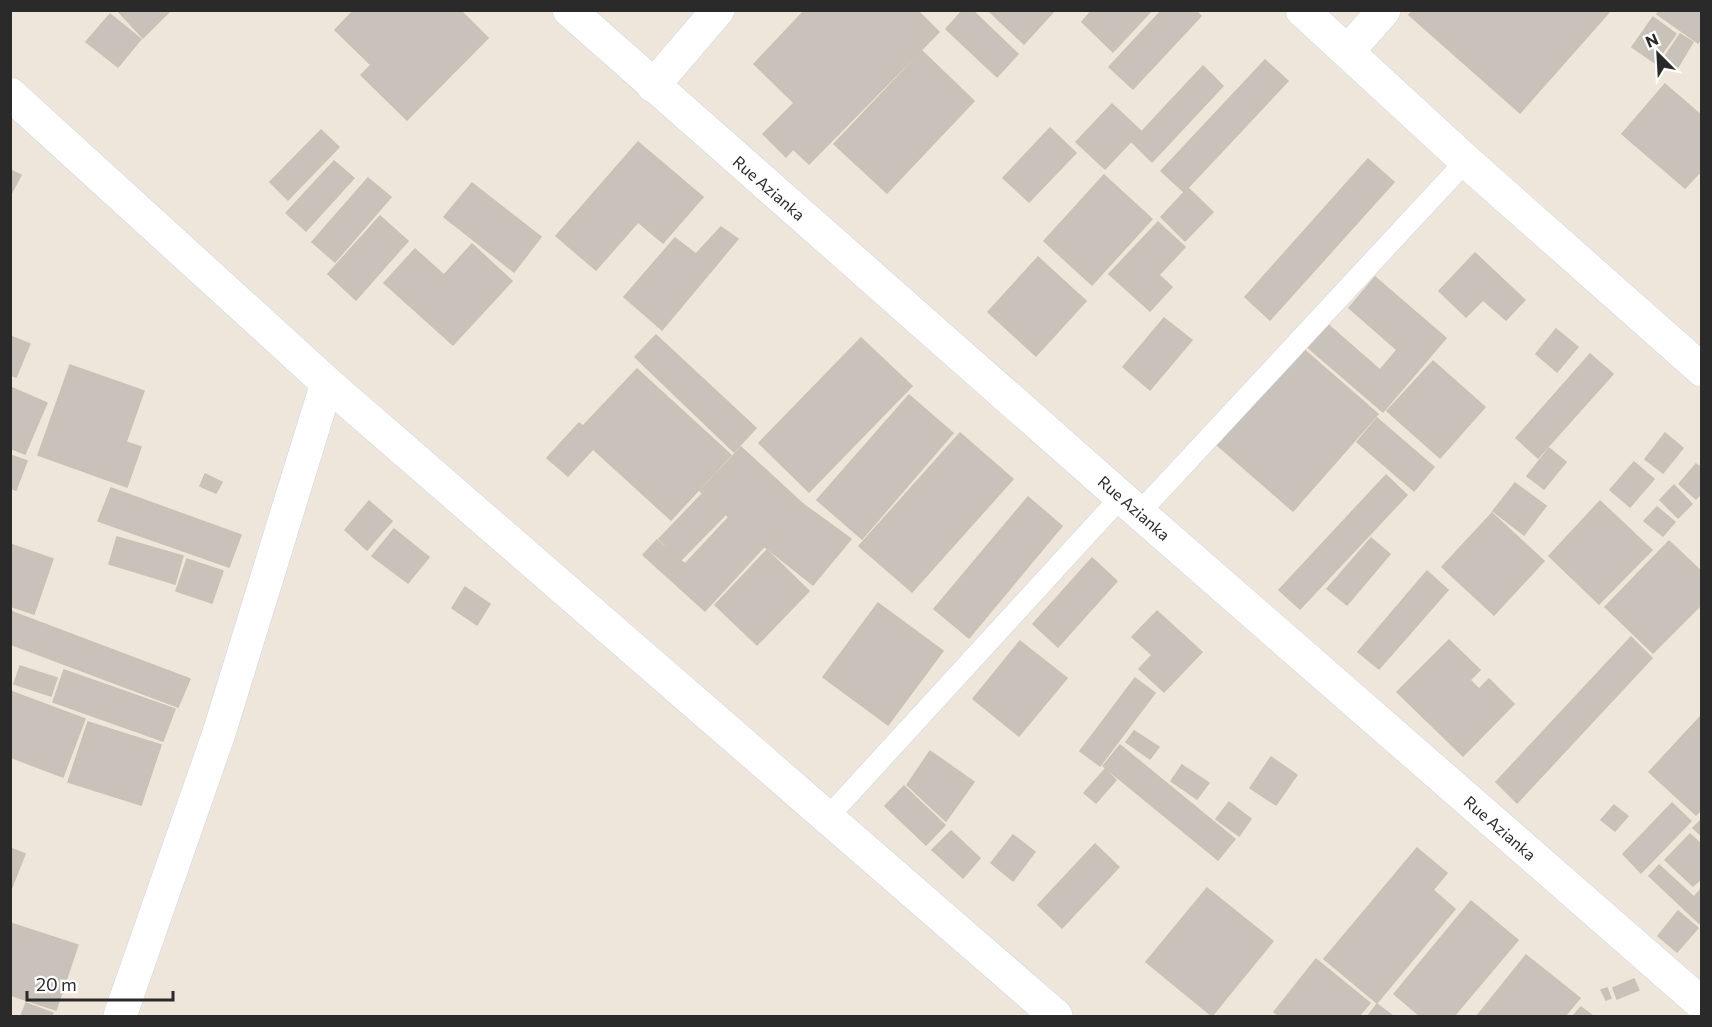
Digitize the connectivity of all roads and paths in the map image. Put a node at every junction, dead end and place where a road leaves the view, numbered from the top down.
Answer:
1 (569, 10) edge
2 (718, 10) edge
3 (1302, 10) edge
4 (1384, 10) edge
5 (1348, 51) junction
6 (653, 86) junction
7 (10, 94) edge
8 (1466, 161) junction
9 (1701, 370) edge
10 (327, 383) junction
11 (1130, 505) junction
12 (828, 817) junction
13 (1701, 1004) edge
14 (120, 1017) edge
15 (1056, 1017) edge

1 - 6 street, Rue Azianka
2 - 6 street
3 - 5 street
4 - 5 street
5 - 8 street
6 - 11 street, Rue Azianka
7 - 10 street
8 - 9 street
8 - 11 lane
10 - 12 street
10 - 14 street
11 - 12 lane
11 - 13 street, Rue Azianka
12 - 15 street

